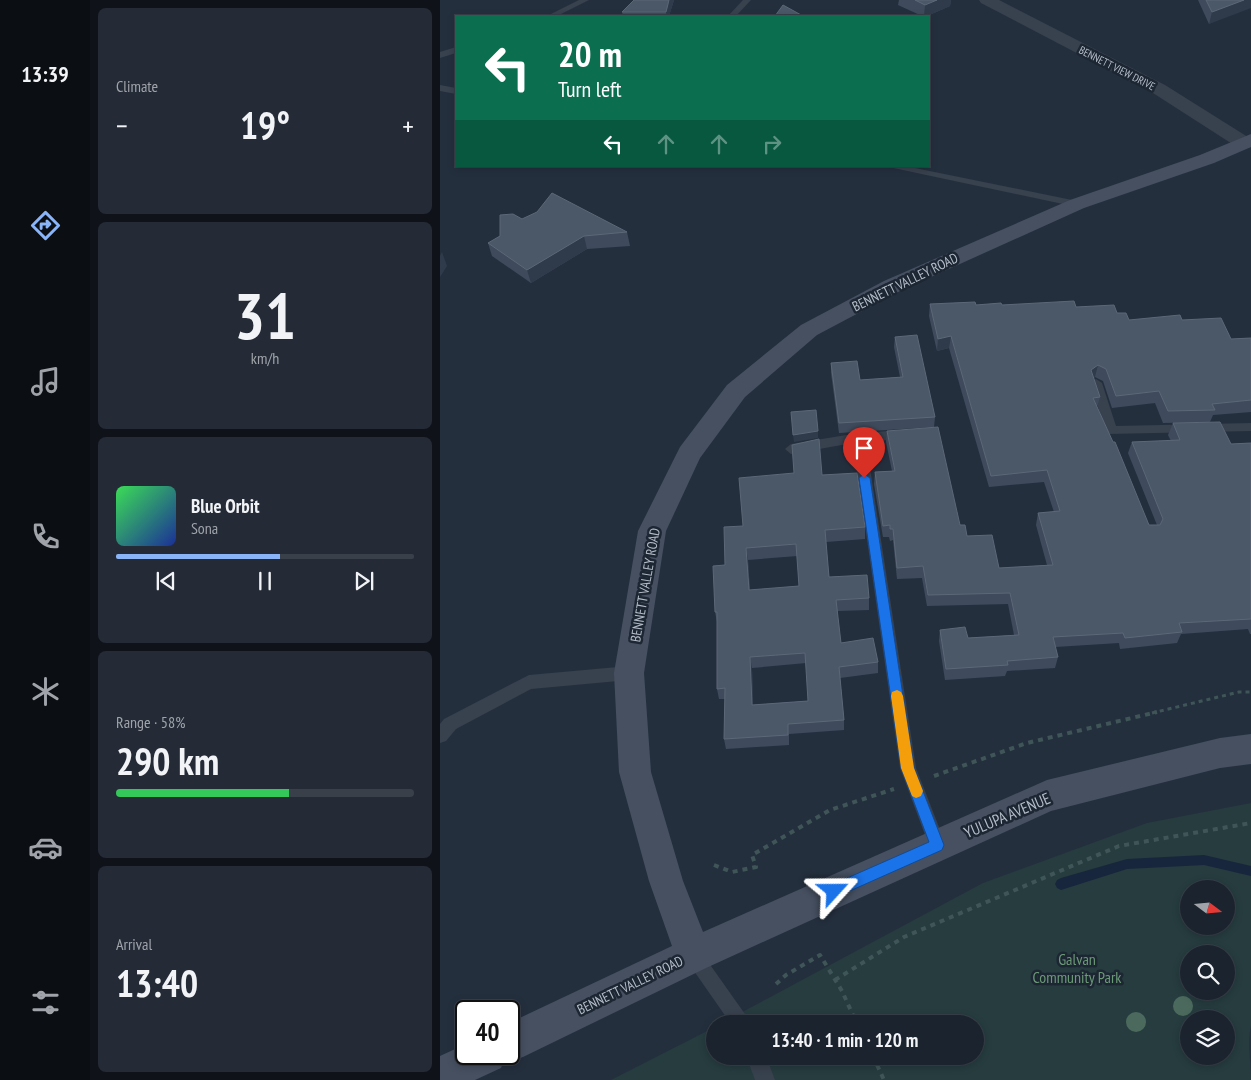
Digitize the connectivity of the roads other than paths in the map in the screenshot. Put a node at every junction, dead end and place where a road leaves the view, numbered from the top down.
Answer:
1 (585, 0) edge
2 (747, 0) edge
3 (987, 0) edge
4 (553, 15) edge
5 (733, 15) edge
6 (455, 50) edge
7 (440, 55) edge
8 (440, 88) edge
9 (455, 90) edge
10 (1248, 142) edge
11 (894, 167) edge
12 (1077, 204) junction
13 (1096, 383) edge
14 (1251, 427) edge
15 (915, 435) edge
16 (859, 438) junction
17 (791, 448) edge
18 (630, 673) junction
19 (440, 736) edge
20 (1251, 749) edge
21 (937, 845) junction
22 (693, 954) junction
23 (737, 1015) edge
24 (520, 1038) edge
25 (464, 1065) edge
26 (759, 1065) edge
27 (440, 1076) edge
28 (765, 1080) edge

1 - 4 lane
2 - 5 lane
3 - 10 street, BENNETT VIEW DRIVE
6 - 7 lane
8 - 9 lane
10 - 12 street, BENNETT VALLEY ROAD
11 - 12 lane
12 - 18 street, BENNETT VALLEY ROAD
13 - 14 lane
15 - 16 lane
16 - 17 lane
16 - 21 lane
18 - 19 lane
18 - 22 street, BENNETT VALLEY ROAD
20 - 21 street, YULUPA AVENUE
21 - 22 street, YULUPA AVENUE
22 - 23 lane
22 - 24 street, BENNETT VALLEY ROAD
25 - 27 street
26 - 28 lane

